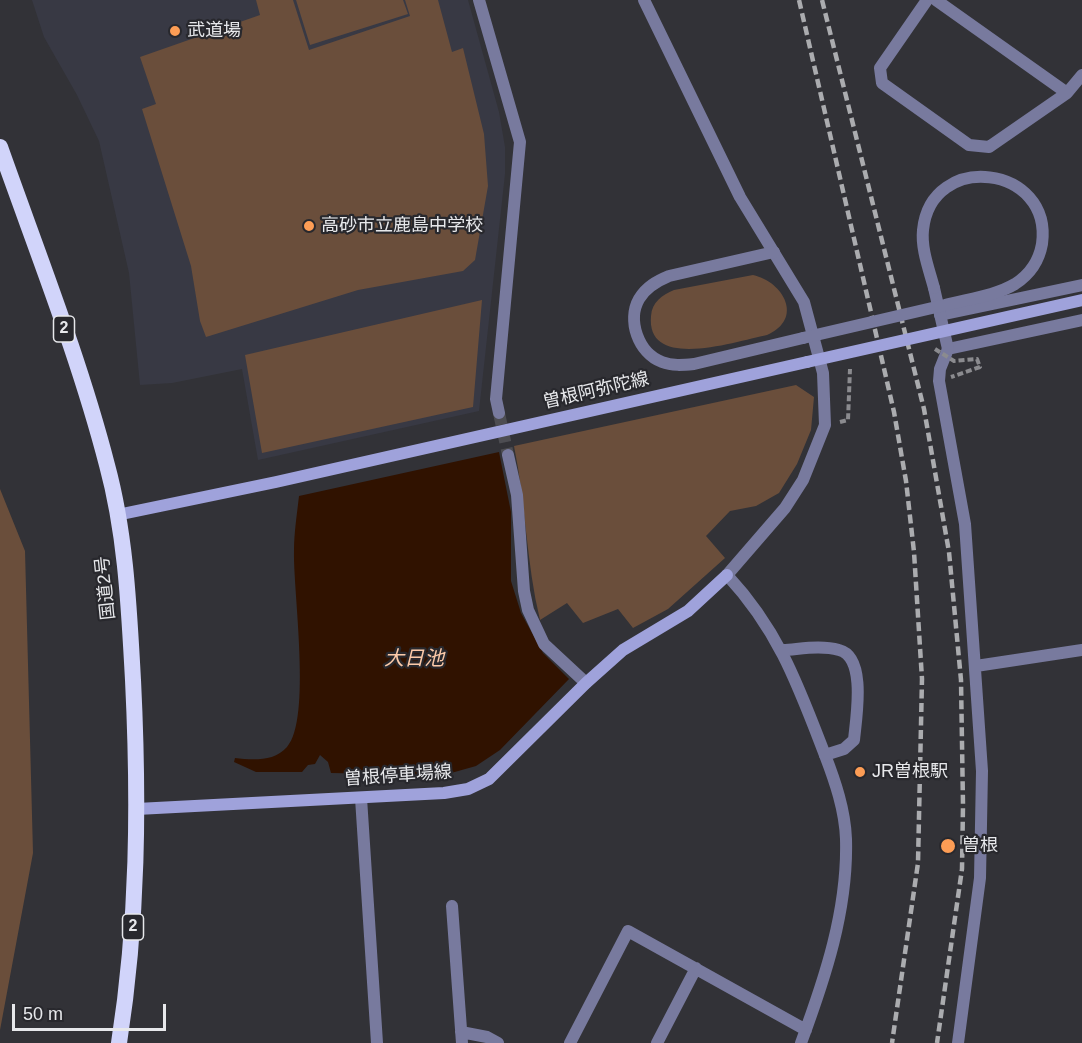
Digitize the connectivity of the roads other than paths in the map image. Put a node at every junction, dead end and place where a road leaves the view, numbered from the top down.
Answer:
1 (479, 0) edge
2 (644, 0) edge
3 (927, 0) edge
4 (936, 0) edge
5 (1082, 75) edge
6 (1067, 93) junction
7 (0, 147) edge
8 (774, 252) junction
9 (1082, 285) edge
10 (1082, 300) edge
11 (940, 315) junction
12 (1082, 320) edge
13 (948, 349) junction
14 (499, 412) tunnel mouth
15 (508, 455) tunnel mouth
16 (117, 515) junction
17 (727, 575) junction
18 (783, 650) junction
19 (1082, 650) edge
20 (976, 666) junction
21 (586, 683) junction
22 (825, 755) junction
23 (362, 798) junction
24 (137, 810) junction
25 (452, 906) dead end
26 (696, 968) junction
27 (806, 1030) junction
28 (461, 1037) edge
29 (119, 1043) edge
30 (377, 1043) edge
31 (498, 1043) edge
32 (570, 1043) edge
33 (657, 1043) edge
34 (801, 1043) edge
35 (958, 1043) edge

1 - 14 street
2 - 8 street
3 - 6 street
4 - 6 street
5 - 6 street
7 - 16 highway, 国道2号 / 2
8 - 11 street, bridge
8 - 17 street
9 - 11 street
10 - 16 main road, 曽根阿弥陀線, bridge
11 - 13 street
12 - 13 street
13 - 20 street
15 - 21 street
16 - 24 highway, 国道2号 / 2
17 - 18 street
17 - 21 main road, 曽根停車場線
18 - 22 street
18 - 22 street
19 - 20 street
20 - 35 street
21 - 23 main road, 曽根停車場線
22 - 27 street
23 - 24 main road, 曽根停車場線
23 - 30 street
24 - 29 highway, 国道2号 / 2
25 - 28 street
26 - 27 street
26 - 32 street
26 - 33 street
27 - 34 street
28 - 31 street

